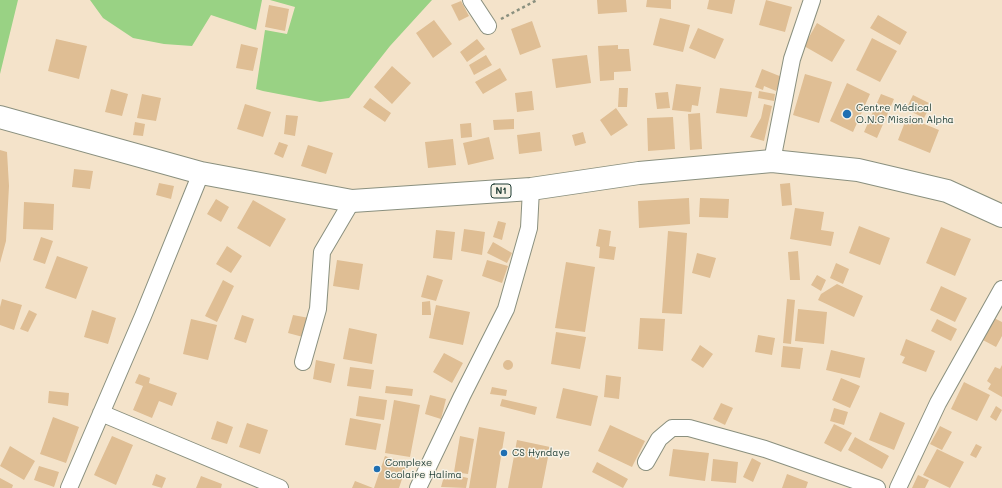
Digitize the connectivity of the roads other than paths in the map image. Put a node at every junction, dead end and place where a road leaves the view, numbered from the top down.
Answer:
1 (471, 0) edge
2 (812, 0) edge
3 (488, 26) road end
4 (0, 117) edge
5 (772, 162) junction
6 (201, 173) junction
7 (531, 189) junction
8 (352, 201) junction
9 (1002, 216) edge
10 (1002, 289) edge
11 (303, 362) dead end
12 (101, 412) junction
13 (646, 462) dead end
14 (251, 482) edge
15 (69, 488) edge
16 (280, 488) edge
17 (418, 488) edge
18 (877, 488) edge
19 (898, 488) edge

1 - 3 street
2 - 5 street
4 - 6 highway, N1
5 - 7 highway, N1
5 - 9 highway, N1
6 - 8 highway, N1
6 - 12 street
7 - 8 highway, N1
7 - 17 street
8 - 11 street
10 - 19 street
12 - 14 street
12 - 15 street
13 - 18 street
14 - 16 street

